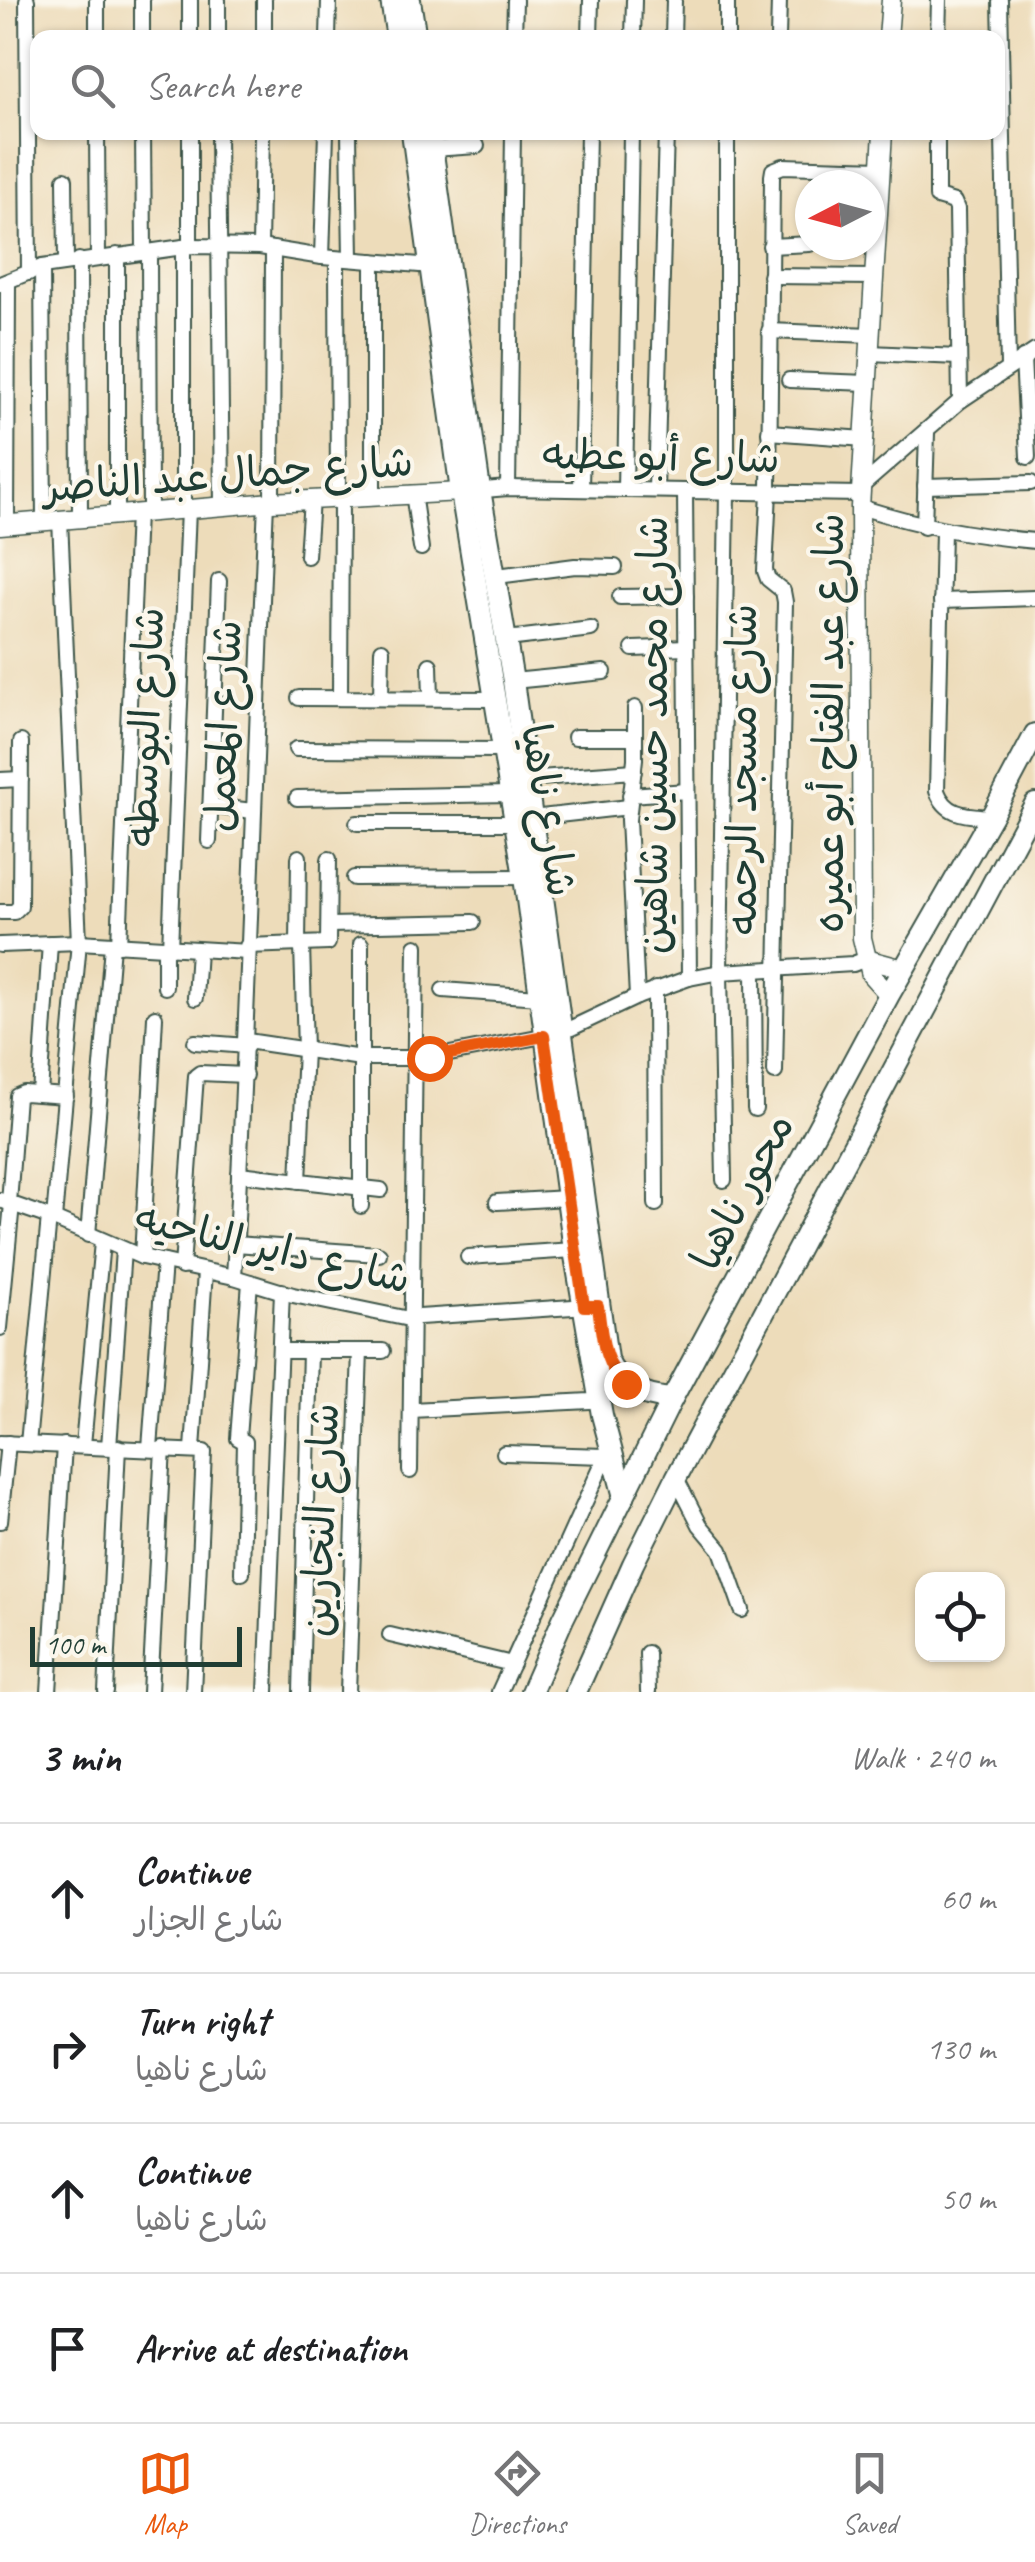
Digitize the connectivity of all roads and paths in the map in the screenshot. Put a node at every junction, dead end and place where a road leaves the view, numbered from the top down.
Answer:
1 (27, 0) edge
2 (97, 0) edge
3 (142, 0) edge
4 (190, 0) edge
5 (218, 0) edge
6 (264, 0) edge
7 (329, 0) edge
8 (391, 0) edge
9 (410, 0) edge
10 (514, 0) edge
11 (591, 0) edge
12 (634, 0) edge
13 (674, 0) edge
14 (727, 0) edge
15 (778, 0) edge
16 (891, 0) edge
17 (939, 0) edge
18 (1000, 0) edge
19 (97, 30) edge
20 (142, 30) edge
21 (190, 30) edge
22 (218, 30) edge
23 (264, 30) edge
24 (328, 30) edge
25 (396, 30) edge
26 (415, 30) edge
27 (514, 30) edge
28 (590, 30) edge
29 (633, 30) edge
30 (673, 30) edge
31 (727, 30) edge
32 (778, 30) edge
33 (889, 30) edge
34 (938, 30) edge
35 (1001, 30) edge
36 (30, 90) edge
37 (32, 140) edge
38 (97, 140) edge
39 (143, 140) edge
40 (190, 140) edge
41 (218, 140) edge
42 (262, 140) edge
43 (327, 140) edge
44 (348, 140) edge
45 (413, 140) edge
46 (513, 140) edge
47 (588, 140) edge
48 (631, 140) edge
49 (666, 140) edge
50 (727, 140) edge
51 (883, 140) edge
52 (937, 140) edge
53 (1003, 140) edge
54 (432, 141) edge
55 (477, 146) dead end
56 (881, 169) joint
57 (65, 179) dead end
58 (795, 245) edge
59 (218, 246) junction
60 (770, 246) junction
61 (186, 247) junction
62 (267, 248) junction
63 (147, 252) junction
64 (117, 255) junction
65 (98, 258) junction
66 (337, 258) junction
67 (875, 260) edge
68 (72, 261) junction
69 (373, 261) junction
70 (432, 266) junction
71 (36, 270) junction
72 (770, 276) junction
73 (875, 277) junction
74 (4, 284) edge
75 (769, 331) junction
76 (871, 344) junction
77 (1029, 354) edge
78 (958, 357) junction
79 (1008, 367) junction
80 (789, 380) dead end
81 (868, 383) junction
82 (960, 401) junction
83 (769, 432) junction
84 (927, 432) junction
85 (864, 438) junction
86 (1028, 456) dead end
87 (1031, 484) dead end
88 (926, 486) junction
89 (508, 488) junction
90 (580, 489) junction
91 (625, 490) junction
92 (656, 490) junction
93 (470, 491) junction
94 (685, 491) junction
95 (727, 492) junction
96 (768, 492) junction
97 (414, 494) junction
98 (373, 496) junction
99 (861, 496) junction
100 (339, 498) junction
101 (310, 500) junction
102 (269, 502) junction
103 (222, 506) junction
104 (185, 509) junction
105 (144, 513) junction
106 (117, 515) junction
107 (80, 518) junction
108 (52, 520) junction
109 (4, 524) edge
110 (924, 527) junction
111 (942, 530) junction
112 (1035, 541) edge
113 (421, 548) dead end
114 (308, 556) dead end
115 (614, 567) dead end
116 (497, 576) junction
117 (219, 581) dead end
118 (686, 596) junction
119 (620, 598) dead end
120 (1035, 598) edge
121 (941, 601) junction
122 (591, 629) dead end
123 (506, 639) junction
124 (686, 647) junction
125 (632, 648) dead end
126 (382, 650) dead end
127 (430, 665) dead end
128 (604, 672) dead end
129 (513, 682) junction
130 (299, 698) dead end
131 (340, 698) junction
132 (381, 698) junction
133 (431, 698) junction
134 (494, 699) junction
135 (634, 708) dead end
136 (1035, 734) edge
137 (635, 737) junction
138 (574, 738) dead end
139 (21, 742) dead end
140 (296, 749) dead end
141 (503, 750) junction
142 (634, 770) junction
143 (21, 779) junction
144 (0, 780) edge
145 (518, 786) junction
146 (687, 791) junction
147 (297, 798) dead end
148 (629, 801) junction
149 (1035, 804) edge
150 (210, 806) junction
151 (253, 812) junction
152 (992, 817) junction
153 (524, 820) junction
154 (356, 822) dead end
155 (209, 840) dead end
156 (300, 857) dead end
157 (329, 859) dead end
158 (524, 877) junction
159 (354, 878) dead end
160 (0, 912) edge
161 (473, 922) dead end
162 (328, 925) junction
163 (79, 942) junction
164 (50, 944) junction
165 (360, 944) dead end
166 (0, 945) edge
167 (116, 945) junction
168 (300, 945) junction
169 (416, 946) dead end
170 (168, 948) junction
171 (248, 949) junction
172 (198, 950) junction
173 (866, 959) junction
174 (775, 968) junction
175 (903, 969) junction
176 (754, 970) junction
177 (720, 972) junction
178 (689, 978) junction
179 (165, 986) dead end
180 (655, 989) junction
181 (443, 990) dead end
182 (889, 994) junction
183 (539, 997) junction
184 (637, 997) junction
185 (194, 998) dead end
186 (155, 1017) dead end
187 (554, 1034) junction
188 (196, 1042) dead end
189 (247, 1044) junction
190 (305, 1050) junction
191 (361, 1058) junction
192 (417, 1060) junction
193 (776, 1072) dead end
194 (245, 1075) junction
195 (40, 1094) junction
196 (66, 1096) junction
197 (754, 1108) dead end
198 (239, 1174) junction
199 (724, 1180) dead end
200 (299, 1181) junction
201 (360, 1188) junction
202 (381, 1190) dead end
203 (567, 1198) junction
204 (7, 1202) edge
205 (498, 1202) dead end
206 (656, 1204) dead end
207 (361, 1206) dead end
208 (52, 1218) junction
209 (95, 1238) junction
210 (236, 1244) junction
211 (123, 1250) junction
212 (574, 1250) junction
213 (379, 1254) dead end
214 (142, 1257) junction
215 (468, 1258) dead end
216 (164, 1262) junction
217 (182, 1267) junction
218 (205, 1272) junction
219 (234, 1277) junction
220 (250, 1282) junction
221 (282, 1291) junction
222 (591, 1306) junction
223 (412, 1318) junction
224 (0, 1328) edge
225 (280, 1351) junction
226 (310, 1351) junction
227 (360, 1351) junction
228 (383, 1351) dead end
229 (622, 1381) junction
230 (672, 1398) junction
231 (599, 1399) junction
232 (411, 1410) junction
233 (4, 1443) edge
234 (28, 1444) junction
235 (64, 1445) junction
236 (83, 1445) junction
237 (114, 1447) junction
238 (157, 1448) junction
239 (197, 1449) junction
240 (608, 1451) junction
241 (504, 1453) dead end
242 (410, 1471) dead end
243 (676, 1478) junction
244 (624, 1497) junction
245 (0, 1521) edge
246 (242, 1572) dead end
247 (742, 1610) dead end
248 (390, 1635) dead end
249 (647, 1653) dead end
250 (512, 1664) junction
251 (49, 1692) edge
252 (106, 1692) edge
253 (150, 1692) edge
254 (193, 1692) edge
255 (266, 1692) edge
256 (302, 1692) edge
257 (348, 1692) edge
258 (499, 1692) edge
259 (531, 1692) edge
260 (576, 1692) edge
261 (648, 1692) edge

1 - 36 street
2 - 19 street
3 - 20 street
4 - 21 street
5 - 22 street
6 - 23 street
7 - 24 street
8 - 25 main road
9 - 26 main road
10 - 27 street
11 - 28 street
12 - 29 street
13 - 30 street
14 - 31 street
15 - 32 street
16 - 33 street
17 - 34 street
18 - 35 street
37 - 71 street
38 - 65 street
39 - 63 street
40 - 61 street, شارع البوسطه
41 - 59 street
42 - 62 street, شارع المعمل
43 - 66 street
44 - 66 street
45 - 70 main road, شارع ناهيا
46 - 89 street
47 - 90 street
48 - 91 street
49 - 92 street
50 - 95 street
51 - 56 street, شارع عبد الفتاح أبو عميره
52 - 78 street
53 - 79 street
54 - 55 street
54 - 93 main road, شارع ناهيا
56 - 60 street, شارع مسجد الرحمه
57 - 68 street
58 - 60 street
59 - 61 street
59 - 62 street
59 - 103 street
60 - 72 street, شارع مسجد الرحمه
61 - 63 street
61 - 104 street, شارع البوسطه
62 - 66 street
62 - 102 street, شارع المعمل
63 - 64 street
63 - 105 street
64 - 65 street
64 - 106 street
65 - 68 street
66 - 69 street
66 - 100 street
67 - 73 street, شارع عبد الفتاح أبو عميره
68 - 71 street
68 - 107 street
69 - 70 street
69 - 98 street
70 - 93 main road, شارع ناهيا
71 - 74 street
71 - 108 street
72 - 73 street
72 - 75 street, شارع مسجد الرحمه
73 - 76 street, شارع عبد الفتاح أبو عميره
74 - 109 street
75 - 76 street
75 - 83 street, شارع مسجد الرحمه
76 - 78 street
76 - 81 street, شارع عبد الفتاح أبو عميره
77 - 79 street
77 - 86 street
78 - 82 street
79 - 82 street
80 - 81 street
81 - 85 street, شارع عبد الفتاح أبو عميره
82 - 84 street
83 - 85 street
83 - 96 street, شارع مسجد الرحمه
84 - 88 street
84 - 99 street
85 - 99 street, شارع عبد الفتاح أبو عميره
87 - 88 street
88 - 110 street
89 - 90 street, شارع أبو عطيه
89 - 93 street, شارع أبو عطيه
90 - 91 street, شارع أبو عطيه
91 - 92 street, شارع أبو عطيه
92 - 94 street, شارع أبو عطيه
93 - 97 street, شارع جمال عبد الناصر
93 - 116 main road, شارع ناهيا
93 - 134 main road, شارع ناهيا
94 - 95 street, شارع أبو عطيه
94 - 118 street, شارع محمد حسين شاهين
95 - 96 street, شارع أبو عطيه
95 - 177 street
96 - 99 street, شارع أبو عطيه
96 - 174 street, شارع مسجد الرحمه
97 - 98 street, شارع جمال عبد الناصر
97 - 113 street
98 - 100 street, شارع جمال عبد الناصر
99 - 110 street, شارع أبو عطيه
99 - 173 street, شارع عبد الفتاح أبو عميره
100 - 101 street, شارع جمال عبد الناصر
100 - 131 street
101 - 102 street, شارع جمال عبد الناصر
101 - 114 street
102 - 103 street, شارع جمال عبد الناصر
102 - 151 street, شارع المعمل
103 - 104 street, شارع جمال عبد الناصر
104 - 105 street, شارع جمال عبد الناصر
104 - 170 street, شارع البوسطه
105 - 106 street, شارع جمال عبد الناصر
105 - 167 street
106 - 107 street, شارع جمال عبد الناصر
107 - 108 street, شارع جمال عبد الناصر
108 - 109 street, شارع جمال عبد الناصر
108 - 163 street
110 - 111 street, شارع أبو عطيه
111 - 112 street, شارع أبو عطيه
111 - 121 street
115 - 116 street
116 - 123 main road, شارع ناهيا
117 - 150 street
118 - 119 street
118 - 124 street, شارع محمد حسين شاهين
120 - 121 street
121 - 152 street
122 - 123 street
123 - 129 main road, شارع ناهيا
124 - 125 street
124 - 146 street, شارع محمد حسين شاهين
126 - 132 street
127 - 133 street
128 - 129 street
129 - 145 main road, شارع ناهيا
130 - 131 street
131 - 132 street
132 - 133 street
133 - 134 street
134 - 141 main road, شارع ناهيا
135 - 137 street
136 - 152 main road, محور ناهيا
137 - 138 street
137 - 142 street
139 - 143 street
140 - 141 street
141 - 145 main road, شارع ناهيا
142 - 145 street
142 - 148 street
143 - 144 street
143 - 160 street
145 - 147 street
145 - 153 main road, شارع ناهيا
146 - 148 street
146 - 178 street, شارع محمد حسين شاهين
148 - 153 street
148 - 184 street
149 - 243 main road, محور ناهيا
150 - 151 street
150 - 155 street
151 - 171 street, شارع المعمل
152 - 175 main road, محور ناهيا
153 - 154 street
153 - 158 main road, شارع ناهيا
153 - 187 main road, شارع ناهيا
156 - 168 street
157 - 162 street
158 - 159 street
158 - 183 main road, شارع ناهيا
161 - 162 street
162 - 168 street
163 - 164 street
163 - 167 street
163 - 196 street
164 - 166 street
164 - 195 street
165 - 191 street
167 - 170 street
167 - 209 street
168 - 171 street
168 - 190 street
169 - 192 street
170 - 172 street
170 - 179 street, شارع البوسطه
171 - 172 street
171 - 189 street, شارع المعمل
172 - 185 street
173 - 174 street
173 - 175 street, شارع عبد الفتاح أبو عميره
173 - 182 street, شارع عبد الفتاح أبو عميره
174 - 176 street
174 - 193 street, شارع مسجد الرحمه
175 - 182 main road, محور ناهيا
176 - 177 street
176 - 197 street
177 - 178 street
177 - 199 street
178 - 180 street
180 - 184 street
180 - 206 street
181 - 183 street
182 - 230 main road, محور ناهيا
183 - 187 main road, شارع ناهيا
184 - 187 street
186 - 214 street
187 - 192 street
187 - 203 main road, شارع ناهيا
187 - 222 main road, شارع ناهيا
188 - 189 street
189 - 190 street
189 - 194 street, شارع المعمل
190 - 191 street
190 - 200 street
191 - 192 street
191 - 201 street
192 - 223 street
194 - 198 street, شارع المعمل
194 - 217 street
195 - 196 street
195 - 204 street
196 - 208 street
198 - 200 street
198 - 210 street, شارع المعمل
200 - 201 street
201 - 202 street
201 - 207 street
203 - 205 street
203 - 212 main road, شارع ناهيا
204 - 208 street, شارع داير الناحيه
204 - 224 street
208 - 209 street, شارع داير الناحيه
208 - 234 street
209 - 211 street, شارع داير الناحيه
209 - 236 street
210 - 213 street
210 - 219 street, شارع المعمل
211 - 214 street, شارع داير الناحيه
211 - 237 street
212 - 215 street
212 - 222 main road, شارع ناهيا
214 - 216 street, شارع داير الناحيه
216 - 217 street, شارع داير الناحيه
216 - 238 street
217 - 218 street, شارع داير الناحيه
218 - 219 street, شارع داير الناحيه
218 - 239 street
219 - 220 street, شارع داير الناحيه
220 - 221 street, شارع داير الناحيه
220 - 246 street
221 - 223 street, شارع داير الناحيه
221 - 225 street
222 - 223 street, شارع داير الناحيه
222 - 229 main road, شارع ناهيا
222 - 231 main road, شارع ناهيا
223 - 232 street
225 - 226 street
225 - 255 street
226 - 227 street
226 - 256 street
227 - 228 street
227 - 257 street, شارع النجارين
229 - 230 main road
229 - 231 street
230 - 244 main road, محور ناهيا
231 - 232 street
231 - 240 main road, شارع ناهيا
232 - 242 street
233 - 234 street
233 - 245 street
234 - 235 street
235 - 236 street
235 - 251 street
236 - 237 street
237 - 238 street
237 - 252 street
238 - 239 street
238 - 253 street
239 - 254 street
240 - 241 street
240 - 244 main road, شارع ناهيا
240 - 250 street
243 - 247 street
243 - 260 main road, محور ناهيا
244 - 259 main road, محور ناهيا
248 - 250 street
249 - 261 street
250 - 258 street

